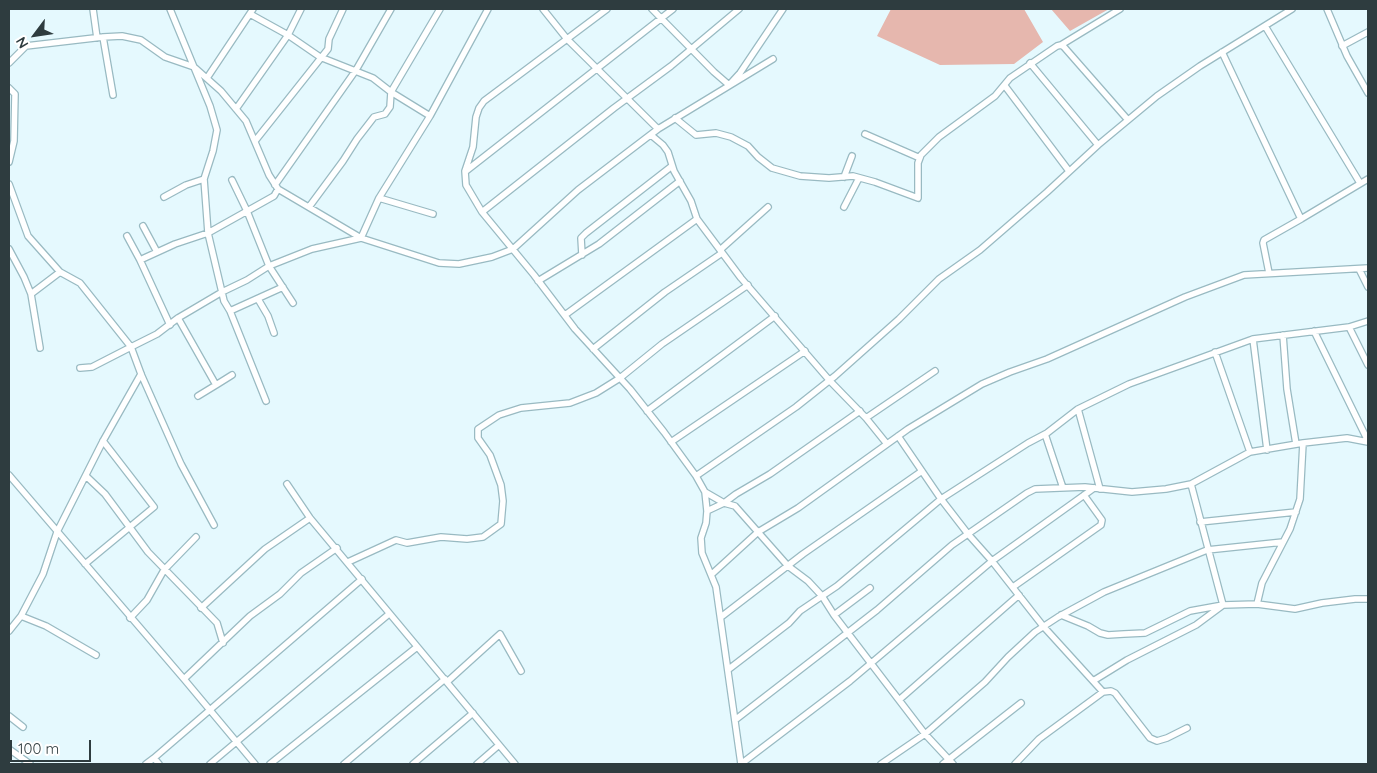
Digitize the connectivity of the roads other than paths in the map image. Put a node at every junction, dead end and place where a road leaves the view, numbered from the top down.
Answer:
1 (93, 9) edge
2 (170, 9) edge
3 (301, 9) edge
4 (343, 9) edge
5 (391, 9) edge
6 (440, 9) edge
7 (488, 9) edge
8 (544, 9) edge
9 (607, 9) edge
10 (652, 9) edge
11 (673, 9) edge
12 (740, 9) edge
13 (783, 9) edge
14 (1120, 9) edge
15 (1292, 9) edge
16 (1327, 9) edge
17 (251, 11) edge
18 (661, 18) junction
19 (1265, 26) junction
20 (1368, 32) edge
21 (288, 35) junction
22 (100, 38) junction
23 (567, 39) junction
24 (1061, 45) junction
25 (1342, 46) junction
26 (691, 48) junction
27 (1222, 52) junction
28 (320, 57) junction
29 (773, 59) dead end
30 (9, 62) edge
31 (1030, 63) junction
32 (194, 67) junction
33 (597, 68) junction
34 (356, 70) junction
35 (207, 78) junction
36 (729, 85) junction
37 (1005, 86) junction
38 (9, 88) edge
39 (390, 92) junction
40 (1368, 93) edge
41 (113, 95) dead end
42 (628, 99) junction
43 (236, 109) junction
44 (430, 116) junction
45 (675, 118) junction
46 (1128, 120) junction
47 (658, 129) junction
48 (651, 134) junction
49 (865, 134) dead end
50 (255, 141) junction
51 (11, 142) edge
52 (1098, 145) junction
53 (852, 156) dead end
54 (920, 158) junction
55 (9, 162) edge
56 (672, 166) junction
57 (465, 171) junction
58 (1070, 171) junction
59 (844, 177) junction
60 (859, 178) junction
61 (1368, 178) edge
62 (204, 179) junction
63 (232, 180) dead end
64 (680, 181) junction
65 (9, 184) edge
66 (1360, 184) junction
67 (276, 187) junction
68 (164, 197) dead end
69 (379, 198) junction
70 (310, 207) junction
71 (768, 207) dead end
72 (844, 207) dead end
73 (247, 211) junction
74 (482, 212) junction
75 (433, 214) dead end
76 (697, 219) junction
77 (1301, 219) junction
78 (143, 226) dead end
79 (208, 233) junction
80 (127, 236) dead end
81 (361, 238) junction
82 (9, 249) edge
83 (513, 249) junction
84 (721, 251) junction
85 (157, 252) junction
86 (582, 255) junction
87 (15, 260) junction
88 (140, 260) junction
89 (9, 264) edge
90 (269, 266) junction
91 (1368, 268) edge
92 (1359, 269) junction
93 (60, 272) junction
94 (1269, 274) junction
95 (538, 280) junction
96 (748, 285) junction
97 (284, 287) junction
98 (1368, 287) edge
99 (222, 292) junction
100 (31, 294) junction
101 (258, 299) junction
102 (293, 303) dead end
103 (230, 311) junction
104 (565, 315) junction
105 (775, 316) junction
106 (178, 318) junction
107 (1368, 321) edge
108 (170, 325) junction
109 (1349, 327) junction
110 (1314, 331) junction
111 (274, 333) dead end
112 (1282, 335) junction
113 (1253, 339) junction
114 (40, 348) dead end
115 (131, 348) junction
116 (593, 349) junction
117 (804, 351) junction
118 (1215, 352) junction
119 (1368, 365) edge
120 (80, 368) dead end
121 (935, 371) dead end
122 (141, 374) junction
123 (232, 375) dead end
124 (620, 378) junction
125 (830, 380) junction
126 (216, 385) junction
127 (198, 396) dead end
128 (266, 401) dead end
129 (1078, 409) junction
130 (647, 411) junction
131 (860, 411) junction
132 (866, 418) junction
133 (1045, 434) junction
134 (898, 436) junction
135 (103, 441) junction
136 (1368, 441) edge
137 (671, 442) junction
138 (1303, 443) junction
139 (888, 444) junction
140 (1296, 444) junction
141 (1267, 450) junction
142 (1250, 452) junction
143 (922, 471) junction
144 (9, 475) edge
145 (86, 476) junction
146 (696, 476) junction
147 (286, 484) dead end
148 (1191, 484) junction
149 (1063, 488) junction
150 (1097, 488) junction
151 (705, 492) junction
152 (1084, 495) junction
153 (941, 499) junction
154 (724, 503) junction
155 (707, 510) junction
156 (1296, 512) junction
157 (310, 518) junction
158 (1200, 522) junction
159 (214, 525) dead end
160 (130, 528) junction
161 (57, 532) junction
162 (758, 532) junction
163 (968, 534) junction
164 (196, 538) dead end
165 (1283, 542) junction
166 (337, 548) junction
167 (1207, 550) junction
168 (992, 561) junction
169 (348, 562) junction
170 (85, 564) junction
171 (788, 566) junction
172 (164, 570) junction
173 (712, 574) junction
174 (362, 579) junction
175 (1013, 587) junction
176 (870, 588) dead end
177 (1019, 595) junction
178 (822, 596) junction
179 (1368, 599) edge
180 (1257, 604) junction
181 (1223, 606) junction
182 (201, 608) junction
183 (389, 614) junction
184 (834, 615) junction
185 (1061, 615) junction
186 (21, 616) junction
187 (721, 617) junction
188 (130, 618) junction
189 (1043, 626) junction
190 (9, 631) edge
191 (847, 632) junction
192 (223, 643) junction
193 (417, 647) junction
194 (96, 655) dead end
195 (870, 663) junction
196 (729, 669) junction
197 (521, 671) dead end
198 (184, 679) junction
199 (446, 680) junction
200 (1093, 681) junction
201 (1104, 692) junction
202 (899, 700) junction
203 (1021, 703) dead end
204 (210, 710) junction
205 (473, 713) junction
206 (9, 716) edge
207 (735, 720) junction
208 (23, 727) dead end
209 (1187, 728) dead end
210 (925, 734) junction
211 (237, 742) junction
212 (500, 746) junction
213 (9, 749) edge
214 (154, 758) junction
215 (951, 762) edge
216 (30, 764) edge
217 (146, 764) edge
218 (159, 764) edge
219 (210, 764) edge
220 (255, 764) edge
221 (270, 764) edge
222 (344, 764) edge
223 (413, 764) edge
224 (478, 764) edge
225 (516, 764) edge
226 (741, 764) edge
227 (881, 764) edge
228 (943, 764) edge
229 (1015, 764) edge

1 - 22 street
2 - 32 street
3 - 21 street
4 - 28 street
5 - 34 street
6 - 39 street
7 - 44 street
8 - 23 street
9 - 23 street
10 - 18 street
11 - 18 street
12 - 26 street
13 - 36 street
14 - 24 street
15 - 19 street
16 - 25 street
17 - 21 street
17 - 35 street
18 - 26 street
18 - 33 street
19 - 27 street
19 - 66 street
20 - 25 street
21 - 28 street
21 - 43 street
22 - 30 street
22 - 32 street
22 - 41 street
23 - 33 street
23 - 57 street
24 - 31 street
24 - 46 street
25 - 40 street
26 - 36 street
26 - 42 street
27 - 46 street
27 - 77 street
28 - 34 street
28 - 50 street
29 - 36 street
31 - 37 street
31 - 52 street
32 - 35 street
32 - 62 street
33 - 42 street
33 - 57 street
34 - 39 street
34 - 67 street
35 - 43 street
36 - 45 street
37 - 54 street
37 - 58 street
38 - 51 street
39 - 44 street
39 - 70 street
42 - 47 street
42 - 74 street
43 - 50 street
44 - 69 street
45 - 47 street
45 - 59 street
46 - 52 street
47 - 48 street
48 - 56 street
48 - 83 street
49 - 54 street
50 - 67 street
51 - 55 street
52 - 58 street
53 - 59 street
54 - 60 street
56 - 64 street
56 - 86 street
57 - 74 street
58 - 125 street
59 - 60 street
60 - 72 street
61 - 66 street
62 - 68 street
62 - 79 street
63 - 73 street
64 - 76 street
64 - 86 street
65 - 93 street
66 - 77 street
67 - 70 street
67 - 73 street
69 - 75 street
69 - 81 street
70 - 81 street
71 - 84 street
73 - 79 street
73 - 90 street
74 - 83 street
76 - 84 street
76 - 104 street
77 - 94 street
78 - 85 street
79 - 85 street
79 - 99 street
80 - 88 street
81 - 83 street
81 - 90 street
82 - 87 street
83 - 95 street
84 - 96 street
84 - 116 street
85 - 88 street
86 - 95 street
87 - 89 street
87 - 100 street
88 - 108 street
90 - 97 street
90 - 99 street
91 - 92 street
92 - 94 street
92 - 98 street
93 - 100 street
93 - 115 street
94 - 134 street
95 - 104 street
96 - 105 street
96 - 124 street
97 - 101 street
97 - 102 street
99 - 103 street
99 - 106 street
100 - 114 street
101 - 103 street
101 - 111 street
103 - 128 street
104 - 116 street
105 - 117 street
105 - 130 street
106 - 108 street
106 - 126 street
107 - 109 street
108 - 115 street
109 - 110 street
109 - 119 street
110 - 112 street
110 - 136 street
112 - 113 street
112 - 140 street
113 - 118 street
113 - 141 street
115 - 120 street
115 - 122 street
116 - 124 street
117 - 125 street
117 - 137 street
118 - 129 street
118 - 142 street
121 - 132 street
122 - 135 street
122 - 159 street
123 - 126 street
124 - 130 street
124 - 169 street
125 - 131 street
125 - 146 street
126 - 127 street
129 - 133 street
129 - 150 street
130 - 137 street
131 - 132 street
131 - 154 street
132 - 139 street
133 - 149 street
133 - 153 street
134 - 139 street
134 - 143 street
135 - 145 street
135 - 160 street
136 - 138 street
137 - 146 street
138 - 140 street
138 - 156 street
139 - 162 street
140 - 141 street
141 - 142 street
142 - 148 street
143 - 153 street
143 - 171 street
144 - 161 street
145 - 160 street
145 - 161 street
146 - 151 street
147 - 157 street
148 - 150 street
148 - 158 street
149 - 150 street
149 - 163 street
150 - 152 street
151 - 154 street
151 - 155 street
152 - 168 street
152 - 175 street
153 - 163 street
153 - 178 street
154 - 155 street
154 - 162 street
155 - 173 street
156 - 158 street
156 - 165 street
157 - 166 street
157 - 182 street
158 - 167 street
160 - 170 street
160 - 172 street
161 - 170 street
161 - 186 street
162 - 171 street
162 - 173 street
163 - 168 street
163 - 191 street
164 - 172 street
165 - 167 street
165 - 180 street
166 - 169 street
166 - 192 street
167 - 181 street
167 - 185 street
168 - 175 street
168 - 195 street
169 - 174 street
170 - 188 street
171 - 178 street
171 - 187 street
172 - 182 street
172 - 188 street
173 - 187 street
174 - 183 street
174 - 204 street
175 - 177 street
176 - 184 street
177 - 189 street
177 - 202 street
178 - 184 street
178 - 196 street
179 - 180 street
180 - 181 street
181 - 185 street
181 - 200 street
182 - 192 street
183 - 193 street
183 - 211 street
184 - 191 street
185 - 189 street
186 - 190 street
186 - 194 street
187 - 196 street
188 - 198 street
189 - 200 street
189 - 210 street
191 - 195 street
191 - 207 street
192 - 198 street
193 - 199 street
193 - 221 street
195 - 202 street
195 - 226 street
196 - 207 street
197 - 199 street
198 - 204 street
199 - 205 street
199 - 222 street
200 - 201 street
201 - 209 street
201 - 229 street
202 - 210 street
203 - 215 street
204 - 211 street
204 - 214 street
205 - 212 street
205 - 223 street
206 - 208 street
207 - 226 street
210 - 215 street
210 - 227 street
211 - 219 street
211 - 220 street
212 - 224 street
212 - 225 street
213 - 216 street
214 - 217 street
214 - 218 street
215 - 228 street

